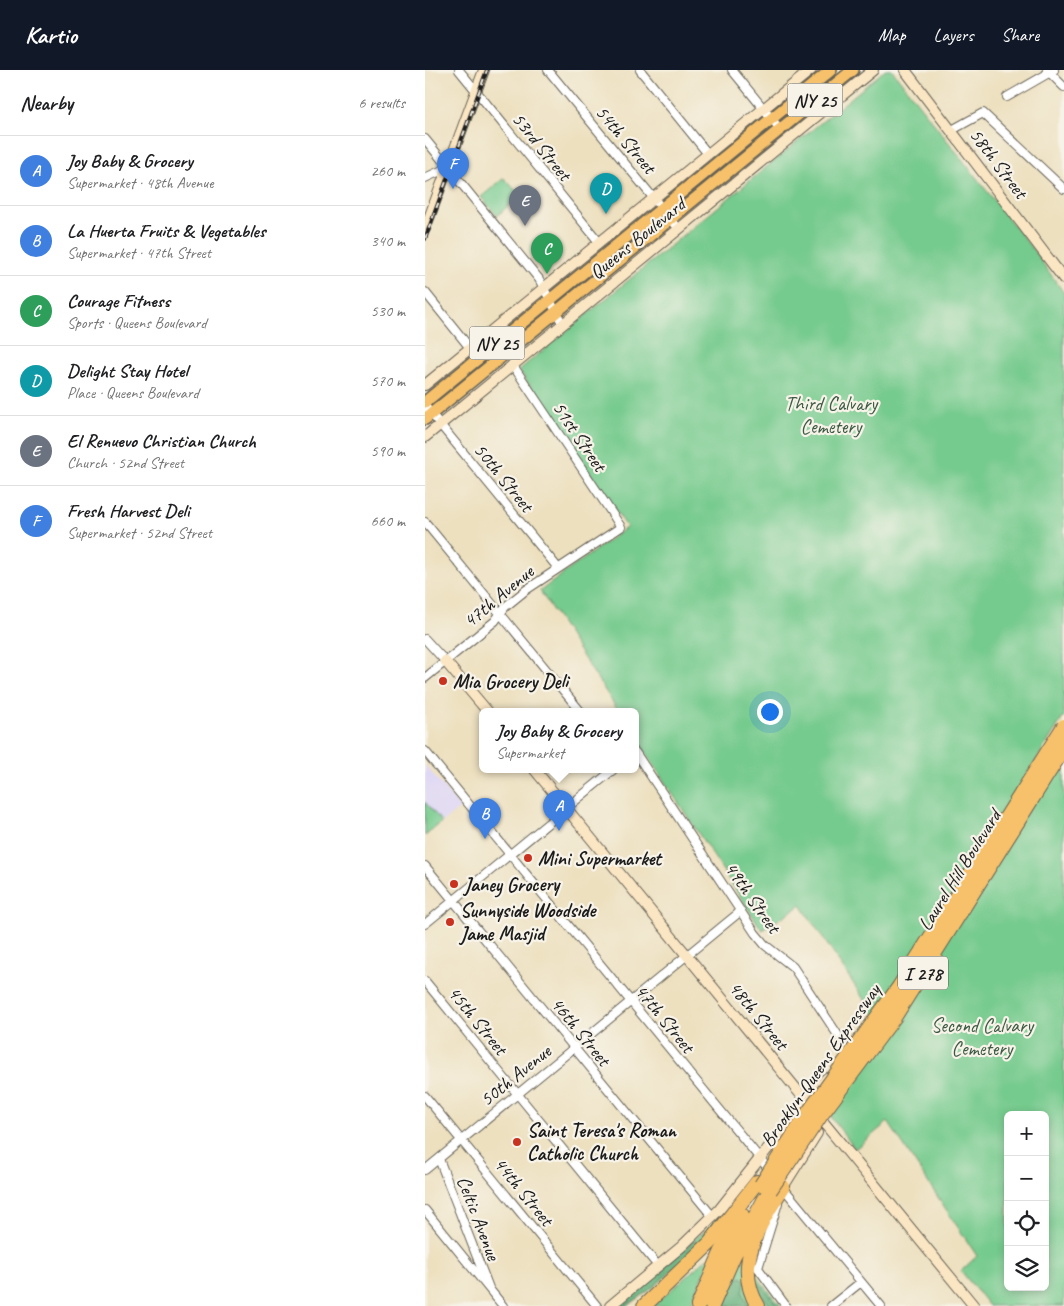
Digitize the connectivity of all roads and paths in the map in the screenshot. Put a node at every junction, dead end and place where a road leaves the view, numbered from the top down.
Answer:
1 (459, 70) edge
2 (484, 70) edge
3 (548, 70) edge
4 (640, 70) edge
5 (732, 70) edge
6 (811, 70) edge
7 (831, 70) edge
8 (853, 70) edge
9 (873, 70) edge
10 (905, 70) edge
11 (1050, 71) edge
12 (1064, 87) edge
13 (476, 90) junction
14 (1007, 97) dead end
15 (764, 109) junction
16 (772, 119) junction
17 (780, 129) junction
18 (952, 130) junction
19 (425, 139) edge
20 (708, 154) junction
21 (449, 167) junction
22 (425, 178) edge
23 (1064, 189) edge
24 (654, 198) junction
25 (662, 208) junction
26 (670, 219) junction
27 (425, 229) edge
28 (679, 229) junction
29 (599, 242) junction
30 (1064, 279) edge
31 (544, 287) junction
32 (425, 292) edge
33 (550, 299) junction
34 (556, 311) junction
35 (562, 323) junction
36 (470, 348) junction
37 (512, 364) junction
38 (425, 385) edge
39 (427, 410) edge
40 (440, 424) junction
41 (425, 437) edge
42 (425, 522) edge
43 (621, 527) joint
44 (558, 568) junction
45 (500, 614) junction
46 (425, 639) edge
47 (445, 661) junction
48 (425, 678) edge
49 (485, 708) edge
50 (578, 708) edge
51 (1064, 726) edge
52 (1064, 735) edge
53 (1064, 748) edge
54 (425, 750) edge
55 (639, 757) edge
56 (537, 773) edge
57 (609, 773) edge
58 (566, 808) junction
59 (510, 854) junction
60 (425, 866) edge
61 (453, 901) junction
62 (741, 911) junction
63 (425, 924) edge
64 (687, 955) junction
65 (425, 981) edge
66 (631, 1001) junction
67 (883, 1022) junction
68 (574, 1048) junction
69 (851, 1055) junction
70 (518, 1094) junction
71 (425, 1096) edge
72 (806, 1101) junction
73 (824, 1122) junction
74 (461, 1140) junction
75 (439, 1159) junction
76 (761, 1160) junction
77 (425, 1170) edge
78 (768, 1186) junction
79 (425, 1210) edge
80 (713, 1217) junction
81 (474, 1251) junction
82 (465, 1259) junction
83 (658, 1266) junction
84 (861, 1282) junction
85 (489, 1288) junction
86 (660, 1290) junction
87 (503, 1306) edge
88 (597, 1306) edge
89 (610, 1306) edge
90 (637, 1306) edge
91 (643, 1306) edge
92 (698, 1306) edge
93 (712, 1306) edge
94 (759, 1306) edge
95 (786, 1306) edge
96 (831, 1306) edge
97 (881, 1306) edge
98 (974, 1306) edge

1 - 13 street, 53rd Street
2 - 13 street
3 - 24 street, 54th Street
4 - 20 street
5 - 15 street
6 - 15 street, Queens Boulevard
7 - 16 main road, Queens Boulevard / NY 25
8 - 17 main road, Queens Boulevard / NY 25
9 - 28 street, Queens Boulevard
10 - 18 street, 58th Street
11 - 12 street
11 - 14 street
13 - 21 street
13 - 29 street, 53rd Street
15 - 16 street
15 - 20 street, Queens Boulevard
16 - 17 street
16 - 25 main road, Queens Boulevard / NY 25
17 - 26 main road, Queens Boulevard / NY 25
18 - 23 street
18 - 30 street, 58th Street
19 - 21 street
20 - 24 street, Queens Boulevard
21 - 22 street
21 - 27 street
21 - 31 street
24 - 25 street, 54th Street
24 - 29 street, Queens Boulevard
25 - 26 street, 54th Street
25 - 33 main road, Queens Boulevard / NY 25
26 - 28 street, 54th Street
26 - 34 main road, Queens Boulevard / NY 25
28 - 35 street, Queens Boulevard
29 - 31 street, Queens Boulevard
31 - 33 street
31 - 36 street, Queens Boulevard
32 - 36 street
33 - 34 street
33 - 39 main road, Queens Boulevard / NY 25
34 - 35 street
34 - 39 main road, Queens Boulevard / NY 25
35 - 37 street, Queens Boulevard
36 - 38 street, Queens Boulevard
37 - 40 street, Queens Boulevard
37 - 43 street, 51st Street
39 - 40 street, 50th Street
40 - 41 street, Queens Boulevard
40 - 44 street, 50th Street
42 - 45 street
43 - 44 street, 47th Avenue
44 - 45 street, 47th Avenue
45 - 47 street, 47th Avenue
45 - 50 street
46 - 47 street
47 - 48 street, 47th Avenue
47 - 49 street
51 - 78 highway, Brooklyn-Queens Expressway / I 278, bridge
52 - 67 street, Laurel Hill Boulevard
53 - 78 highway, Brooklyn-Queens Expressway / I 278, bridge
54 - 59 street, 47th Street
55 - 62 street, 49th Street
56 - 58 street, 48th Street
57 - 58 street
58 - 59 street
58 - 64 street, 48th Street
59 - 61 street
59 - 66 street, 47th Street
60 - 61 street, 46th Street
61 - 63 street
61 - 68 street, 46th Street
62 - 64 street, 50th Avenue
62 - 69 street, 49th Street
64 - 66 street, 50th Avenue
64 - 72 street, 48th Street
65 - 70 street, 45th Street
66 - 68 street, 50th Avenue
66 - 76 street, 47th Street
67 - 69 street, Laurel Hill Boulevard
67 - 73 street, Laurel Hill Boulevard
68 - 70 street, 50th Avenue
68 - 80 street, 46th Street
69 - 72 street, Laurel Hill Boulevard
70 - 74 street, 50th Avenue
70 - 83 street, 45th Street
71 - 74 street, 44th Street
72 - 73 street, 48th Street
72 - 76 street, Brooklyn-Queens Expressway
73 - 78 street, Laurel Hill Boulevard
73 - 98 street, 48th Street
74 - 75 street, 50th Avenue
74 - 88 street, 44th Street
75 - 77 street, 50th Avenue
75 - 81 street, Celtic Avenue
76 - 78 street, 47th Street
76 - 80 street, Brooklyn-Queens Expressway
78 - 84 street, 47th Street
78 - 86 highway
78 - 92 highway, Brooklyn-Queens Expressway / I 278
78 - 93 highway, Brooklyn-Queens Expressway / I 278
78 - 94 highway
78 - 95 street, Laurel Hill Boulevard
79 - 82 street
80 - 83 street, Brooklyn-Queens Expressway
81 - 82 street
81 - 85 street, Celtic Avenue
82 - 85 street
83 - 89 street, Brooklyn-Queens Expressway
84 - 96 street
84 - 97 street, 47th Street
85 - 87 street
86 - 90 highway
86 - 91 highway

